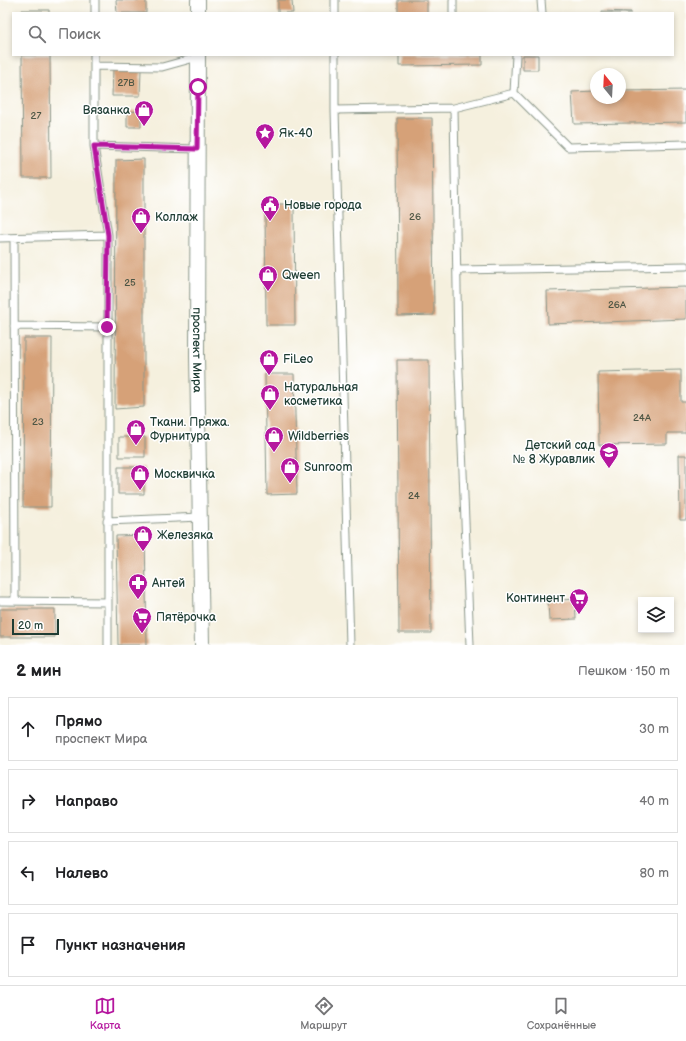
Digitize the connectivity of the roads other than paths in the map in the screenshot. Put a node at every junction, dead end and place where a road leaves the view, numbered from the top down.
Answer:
1 (95, 0) edge
2 (198, 0) edge
3 (335, 0) edge
4 (453, 0) edge
5 (541, 0) edge
6 (95, 12) edge
7 (198, 12) edge
8 (335, 12) edge
9 (453, 12) edge
10 (542, 12) edge
11 (94, 56) edge
12 (198, 56) edge
13 (335, 56) edge
14 (516, 56) edge
15 (94, 66) junction
16 (514, 94) junction
17 (454, 108) junction
18 (335, 110) junction
19 (686, 144) edge
20 (94, 146) junction
21 (197, 149) junction
22 (108, 235) junction
23 (0, 238) edge
24 (14, 238) junction
25 (686, 266) edge
26 (458, 270) junction
27 (14, 326) junction
28 (107, 327) junction
29 (201, 517) junction
30 (107, 520) junction
31 (0, 601) edge
32 (15, 601) junction
33 (108, 602) junction
34 (108, 645) edge
35 (202, 645) edge
36 (350, 645) edge
37 (470, 645) edge

1 - 6 lane
2 - 7 street
3 - 8 lane
4 - 9 lane
5 - 10 lane
11 - 15 lane
12 - 15 lane
12 - 21 street, проспект Мира
13 - 18 lane
14 - 16 lane
15 - 20 lane
16 - 17 lane
16 - 19 lane
17 - 18 lane
17 - 26 lane
18 - 36 lane
20 - 21 lane
20 - 22 lane
21 - 29 street, проспект Мира
22 - 24 lane
22 - 28 lane
23 - 24 lane
24 - 27 lane
25 - 26 lane
26 - 37 lane
27 - 28 lane
27 - 32 lane
28 - 30 lane
29 - 30 lane
29 - 35 street, проспект Мира
30 - 33 lane
31 - 32 lane
32 - 33 lane
33 - 34 lane

